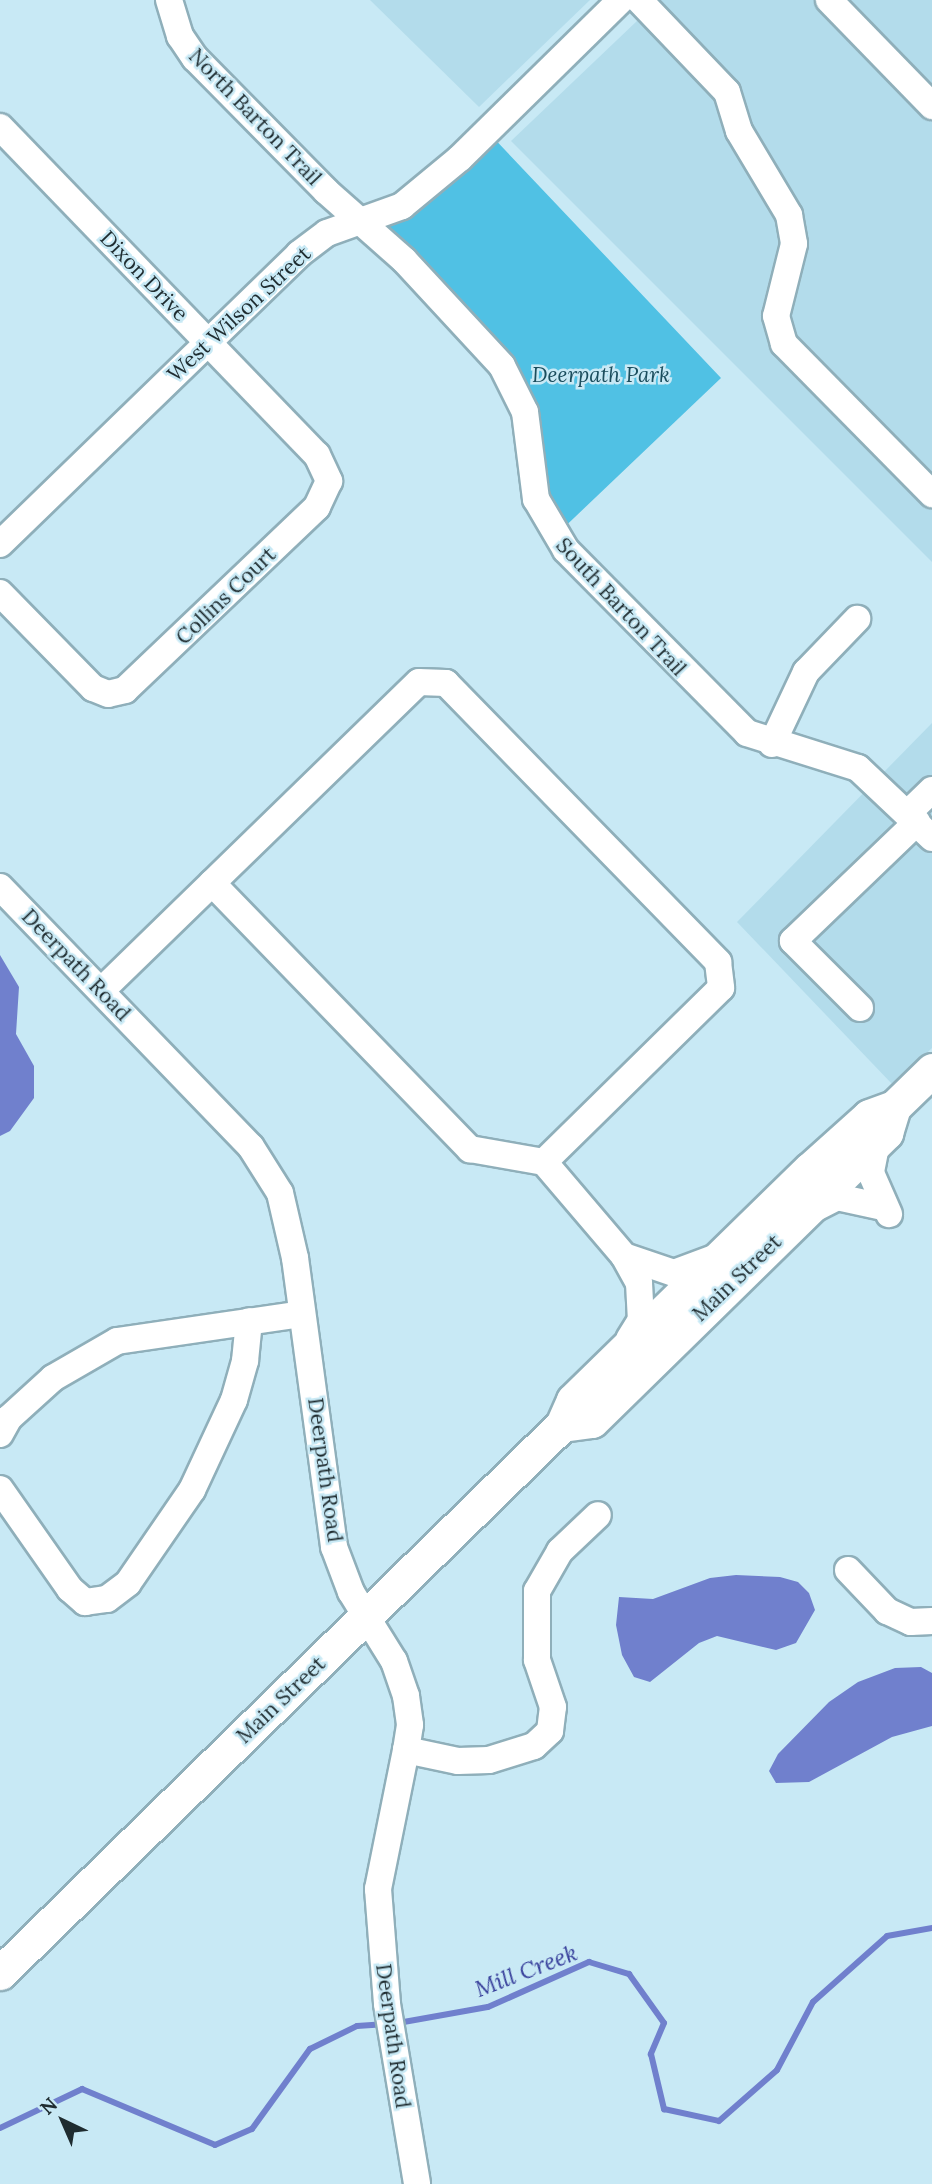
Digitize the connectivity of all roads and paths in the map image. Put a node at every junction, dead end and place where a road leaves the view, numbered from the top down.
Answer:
1 (169, 0) edge
2 (639, 0) edge
3 (828, 0) edge
4 (604, 6) edge
5 (932, 106) edge
6 (0, 127) edge
7 (360, 221) junction
8 (208, 342) junction
9 (317, 455) joint
10 (932, 494) edge
11 (0, 544) edge
12 (0, 593) edge
13 (857, 619) dead end
14 (772, 744) junction
15 (932, 789) edge
16 (919, 824) edge
17 (212, 883) junction
18 (0, 887) edge
19 (101, 991) junction
20 (860, 1008) dead end
21 (932, 1070) edge
22 (894, 1107) junction
23 (877, 1141) junction
24 (544, 1162) junction
25 (799, 1217) junction
26 (726, 1252) junction
27 (624, 1256) junction
28 (302, 1314) junction
29 (249, 1321) junction
30 (619, 1355) junction
31 (562, 1425) junction
32 (0, 1434) edge
33 (0, 1489) edge
34 (598, 1514) dead end
35 (848, 1570) dead end
36 (368, 1615) junction
37 (932, 1620) edge
38 (406, 1750) junction
39 (0, 1973) edge
40 (417, 2184) edge

1 - 7 street, North Barton Trail
2 - 10 street
3 - 5 street
4 - 7 street, West Wilson Street
6 - 8 street, Dixon Drive
7 - 8 street, West Wilson Street
7 - 14 street, South Barton Trail
8 - 9 street, Dixon Drive
8 - 11 street, West Wilson Street
9 - 12 street, Collins Court
13 - 14 street
14 - 16 street, South Barton Trail
15 - 16 street
16 - 20 street
17 - 19 street
17 - 24 street
17 - 24 street
18 - 19 street, Deerpath Road
19 - 28 street, Deerpath Road
21 - 22 main road, Main Street
22 - 23 main road, Main Street
22 - 26 main road, Main Street
23 - 25 main road, Main Street
23 - 25 street
24 - 27 street
25 - 31 main road, Main Street
26 - 27 street
26 - 30 main road, Main Street
27 - 30 street
28 - 29 street
28 - 36 street, Deerpath Road
29 - 32 street
29 - 33 street
30 - 31 main road, Main Street
31 - 36 main road, Main Street
34 - 38 street
35 - 37 street
36 - 38 street, Deerpath Road
36 - 39 main road, Main Street
38 - 40 street, Deerpath Road

